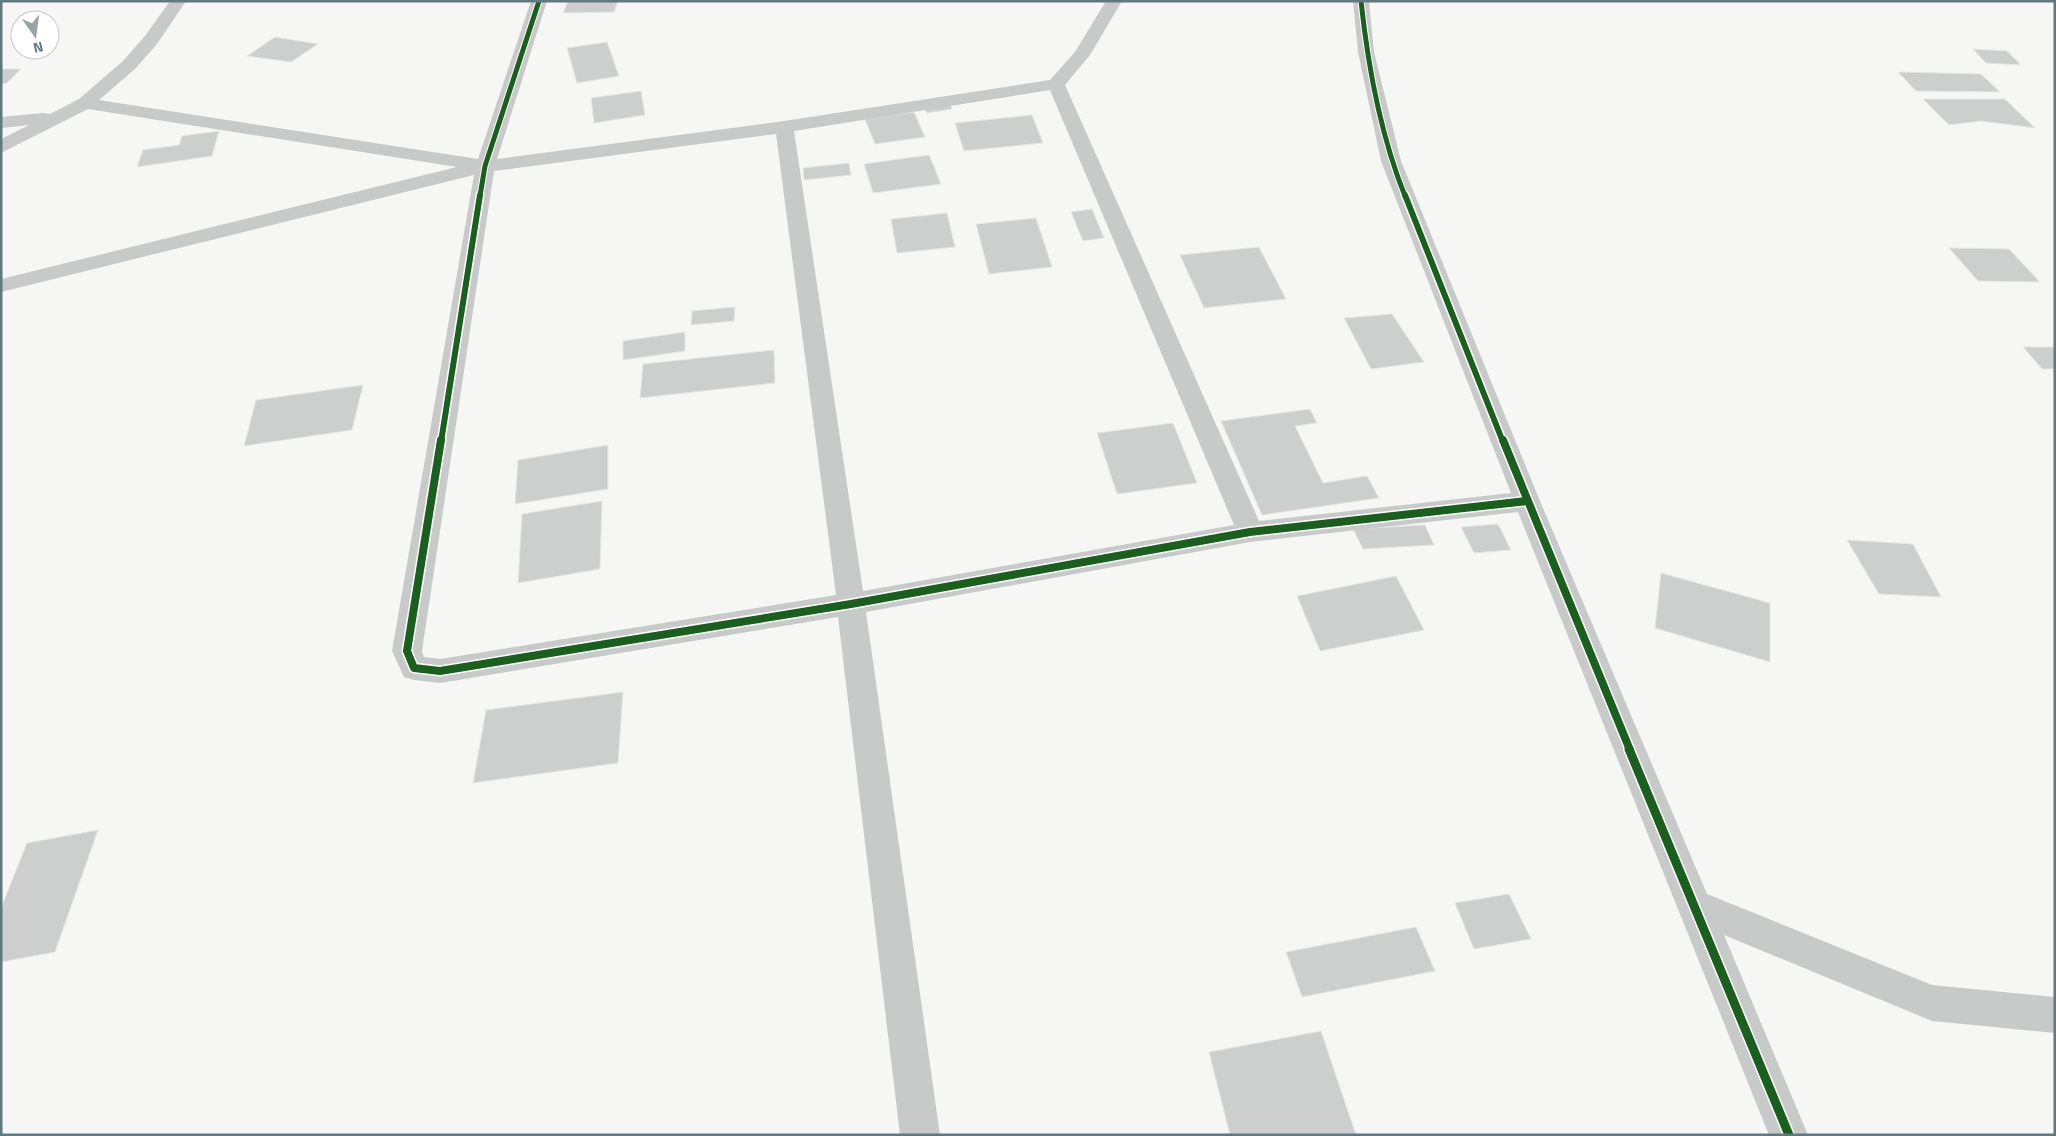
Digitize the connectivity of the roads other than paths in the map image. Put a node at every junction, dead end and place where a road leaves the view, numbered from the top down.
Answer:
1 (178, 1) edge
2 (539, 1) edge
3 (1114, 1) edge
4 (1361, 1) edge
5 (1056, 84) junction
6 (85, 103) junction
7 (62, 116) junction
8 (1, 123) edge
9 (784, 127) junction
10 (1, 147) edge
11 (485, 166) junction
12 (1, 286) edge
13 (1527, 501) junction
14 (1250, 532) junction
15 (851, 604) junction
16 (1695, 906) junction
17 (2055, 1015) edge
18 (920, 1135) edge
19 (1789, 1135) edge

1 - 6 street
2 - 11 street
3 - 5 street
4 - 13 street
5 - 9 street
5 - 14 street
6 - 7 street
6 - 11 street
7 - 8 street
7 - 10 street
9 - 11 street
9 - 15 street
11 - 12 street
11 - 15 street
13 - 14 street
13 - 16 street
14 - 15 street
15 - 18 street
16 - 17 street
16 - 19 street

